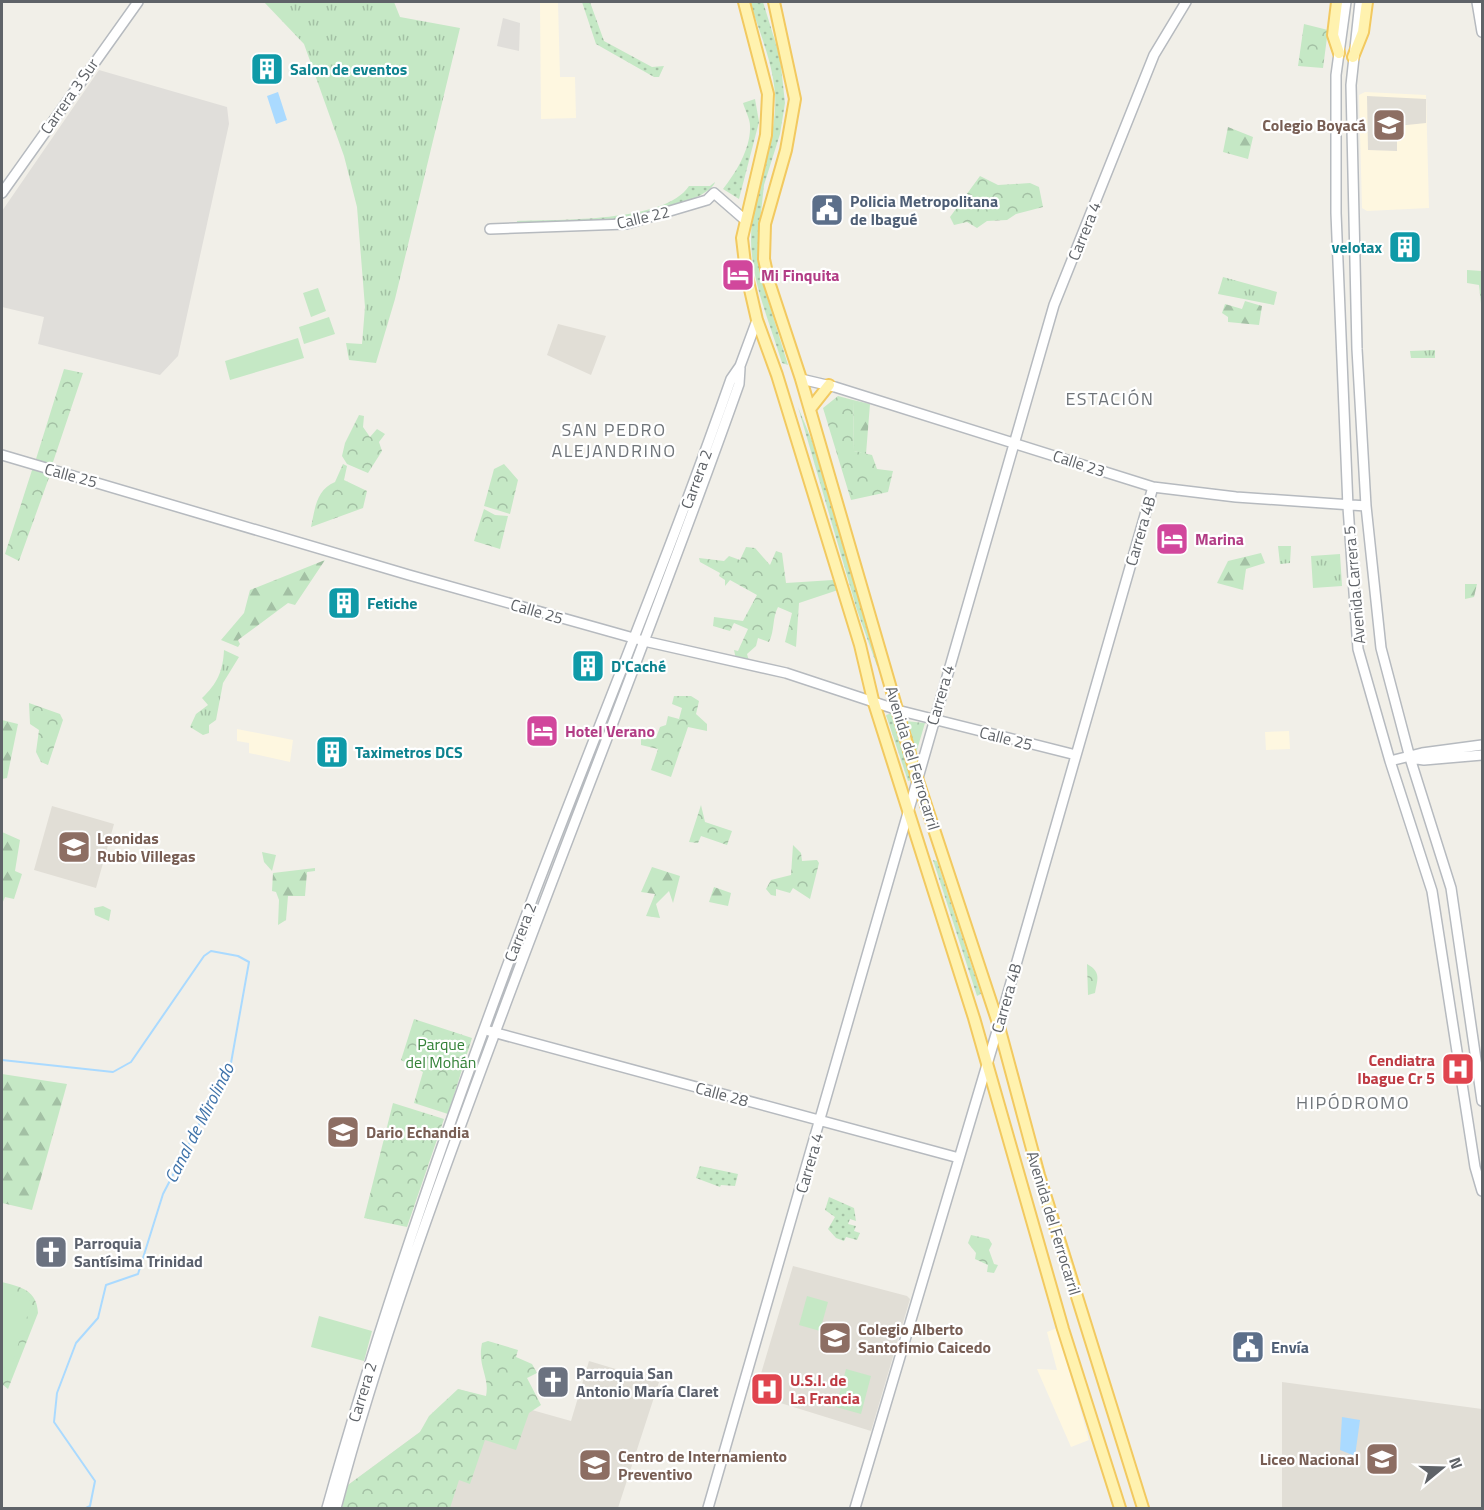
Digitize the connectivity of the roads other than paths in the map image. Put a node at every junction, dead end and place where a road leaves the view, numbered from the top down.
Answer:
1 (138, 2) edge
2 (744, 2) edge
3 (774, 2) edge
4 (1186, 2) edge
5 (1336, 2) edge
6 (1346, 2) edge
7 (1360, 2) edge
8 (1368, 2) edge
9 (1477, 2) edge
10 (1482, 32) edge
11 (1339, 50) junction
12 (1354, 53) junction
13 (2, 193) edge
14 (745, 220) junction
15 (490, 229) dead end
16 (758, 320) junction
17 (801, 379) junction
18 (829, 385) junction
19 (810, 409) junction
20 (1014, 442) junction
21 (2, 455) edge
22 (1153, 487) junction
23 (1366, 506) junction
24 (1348, 507) junction
25 (640, 640) junction
26 (873, 700) junction
27 (896, 709) junction
28 (933, 719) junction
29 (1482, 745) edge
30 (1076, 755) junction
31 (1482, 755) edge
32 (1410, 758) junction
33 (1390, 761) junction
34 (916, 778) junction
35 (910, 813) junction
36 (507, 968) junction
37 (518, 971) junction
38 (998, 1023) junction
39 (484, 1030) junction
40 (495, 1033) junction
41 (986, 1066) junction
42 (1482, 1101) edge
43 (821, 1121) junction
44 (959, 1158) junction
45 (1482, 1191) edge
46 (327, 1509) edge
47 (336, 1509) edge
48 (708, 1509) edge
49 (855, 1509) edge
50 (1120, 1509) edge
51 (1143, 1509) edge

1 - 13 main road, Carrera 3 Sur
2 - 14 main road
3 - 17 main road, Avenida del Ferrocarril
4 - 20 main road, Carrera 4
5 - 11 main road
6 - 11 main road, Avenida Carrera 5
7 - 12 main road, Avenida Carrera 5
8 - 12 main road
9 - 10 main road
11 - 24 main road, Avenida Carrera 5
12 - 23 main road, Avenida Carrera 5
14 - 15 main road, Calle 22
14 - 16 main road
16 - 25 main road, Carrera 2
16 - 26 main road, Avenida del Ferrocarril
17 - 18 main road, Calle 23
17 - 19 main road, Avenida del Ferrocarril
18 - 19 main road
18 - 20 main road, Calle 23
19 - 27 main road, Avenida del Ferrocarril
20 - 22 main road, Calle 23
20 - 28 main road, Carrera 4
21 - 25 main road, Calle 25
22 - 24 main road, Calle 23
22 - 30 main road, Carrera 4B
23 - 24 main road, Calle 23
23 - 32 main road, Avenida Carrera 5
24 - 33 main road, Avenida Carrera 5
25 - 26 main road, Calle 25
25 - 36 main road, Carrera 2
25 - 37 main road, Carrera 2
26 - 27 main road, Calle 25
26 - 35 main road, Avenida del Ferrocarril
27 - 28 main road, Calle 25
27 - 34 main road, Avenida del Ferrocarril
28 - 30 main road, Calle 25
28 - 34 main road, Carrera 4
29 - 32 main road
30 - 38 main road, Carrera 4B
31 - 32 main road
32 - 33 main road
32 - 42 main road, Avenida Carrera 5
33 - 45 main road, Avenida Carrera 5
34 - 35 main road, Carrera 4
34 - 38 main road, Avenida del Ferrocarril
35 - 41 main road, Avenida del Ferrocarril
35 - 43 main road, Carrera 4
36 - 37 main road
36 - 39 main road, Carrera 2
37 - 40 main road, Carrera 2
38 - 41 main road, Carrera 4B
38 - 51 main road, Avenida del Ferrocarril
39 - 40 main road, Calle 28
39 - 46 main road, Carrera 2
40 - 43 main road, Calle 28
40 - 47 main road, Carrera 2
41 - 44 main road, Carrera 4B
41 - 50 main road, Avenida del Ferrocarril
43 - 44 main road, Calle 28
43 - 48 main road, Carrera 4
44 - 49 main road, Carrera 4B

